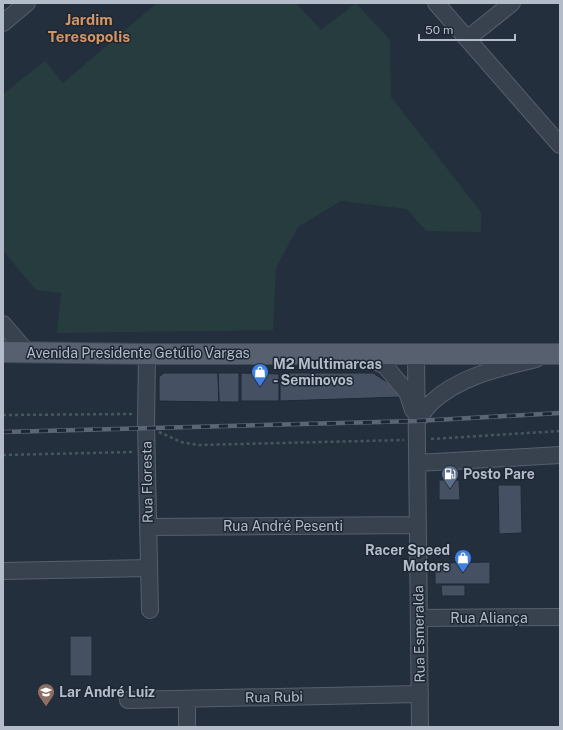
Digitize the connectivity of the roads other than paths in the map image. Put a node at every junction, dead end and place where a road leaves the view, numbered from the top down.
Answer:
1 (27, 3) edge
2 (436, 3) edge
3 (512, 3) edge
4 (4, 22) edge
5 (467, 40) junction
6 (560, 145) edge
7 (3, 324) edge
8 (3, 352) edge
9 (27, 352) junction
10 (147, 354) junction
11 (362, 354) junction
12 (416, 354) junction
13 (556, 354) edge
14 (417, 421) junction
15 (560, 455) edge
16 (418, 463) junction
17 (418, 525) junction
18 (148, 526) junction
19 (148, 568) junction
20 (3, 572) edge
21 (150, 610) dead end
22 (560, 617) edge
23 (419, 618) junction
24 (420, 694) junction
25 (128, 700) dead end
26 (187, 700) junction
27 (187, 727) edge
28 (420, 727) edge

1 - 4 street
2 - 5 street
3 - 5 street
5 - 6 street
7 - 9 street
8 - 9 main road, Avenida Presidente Getúlio Vargas
9 - 10 main road, Avenida Presidente Getúlio Vargas
10 - 11 main road, Avenida Presidente Getúlio Vargas
10 - 18 street, Rua Floresta
11 - 12 main road, Avenida Presidente Getúlio Vargas
11 - 14 street, Rua Esmeralda
12 - 13 main road, Avenida Presidente Getúlio Vargas
12 - 14 street, Rua Esmeralda
13 - 14 street
14 - 16 street, Rua Esmeralda
15 - 16 street
16 - 17 street, Rua Esmeralda
17 - 18 street, Rua André Pesenti
17 - 23 street, Rua Esmeralda
18 - 19 street, Rua Floresta
19 - 20 street
19 - 21 street, Rua Floresta
22 - 23 street, Rua Aliança
23 - 24 street, Rua Esmeralda
24 - 26 street, Rua Rubi
24 - 28 street, Rua Esmeralda
25 - 26 street, Rua Rubi
26 - 27 street

